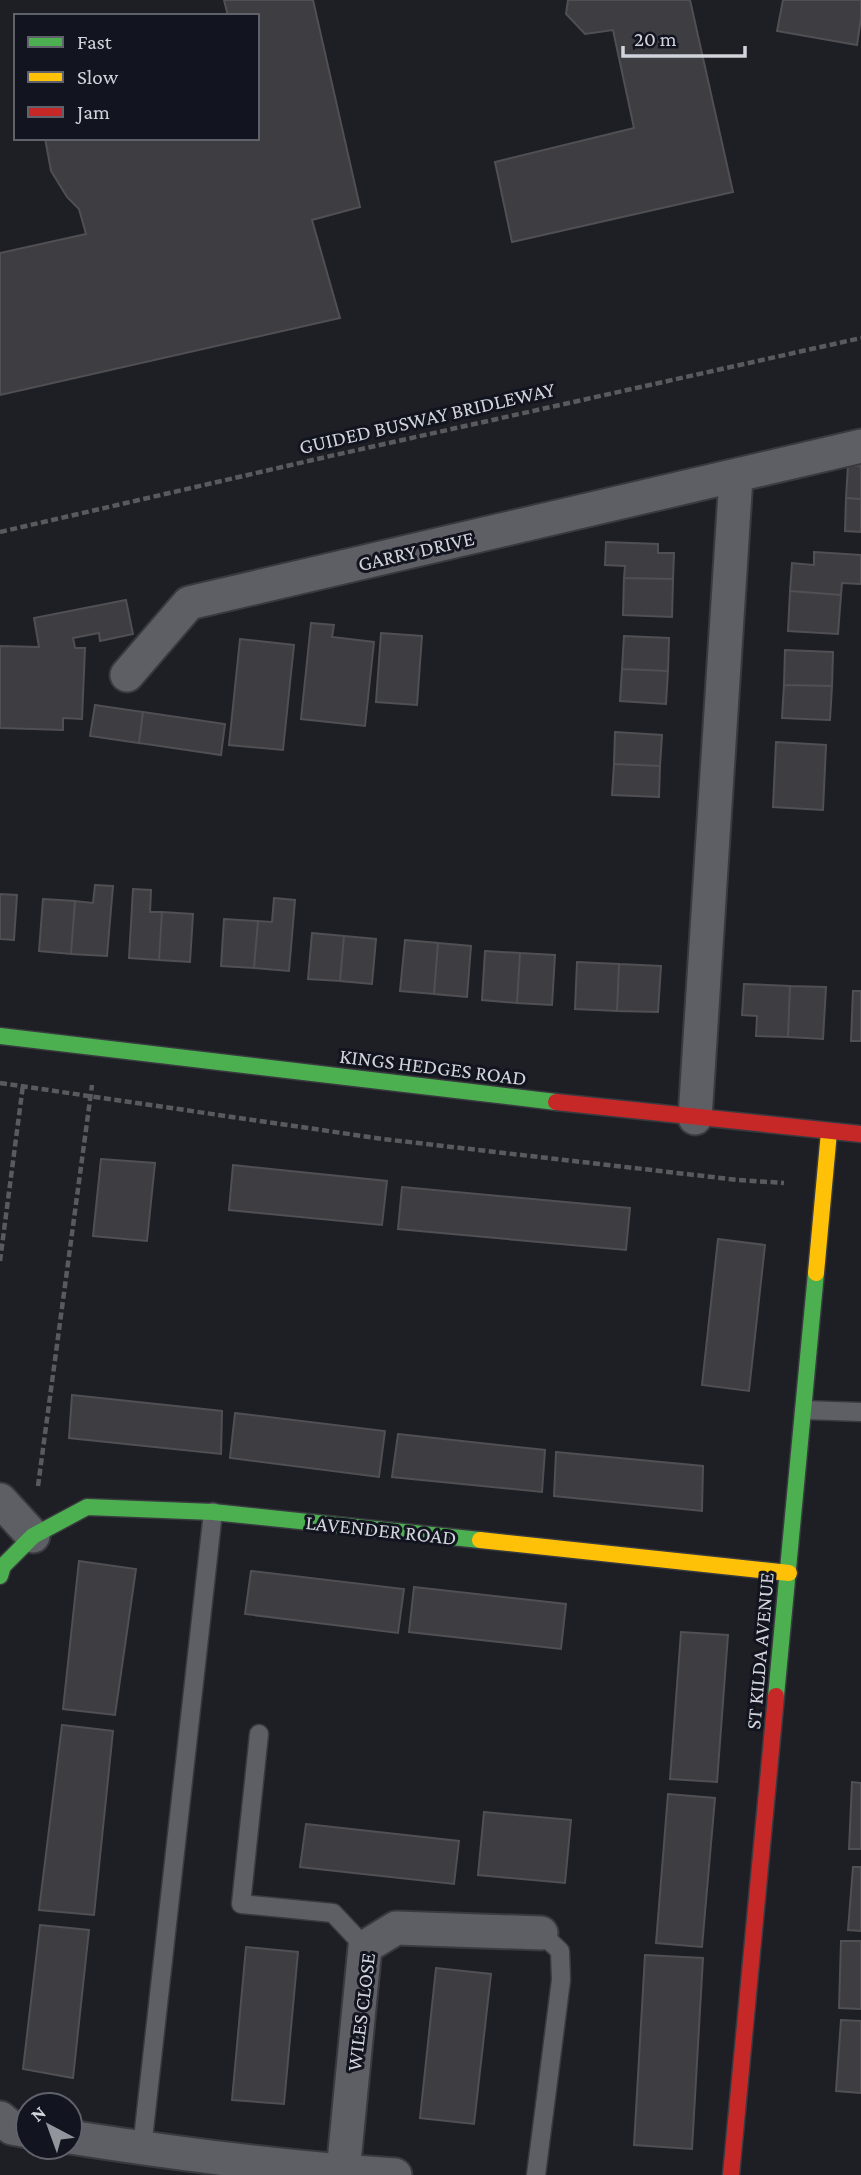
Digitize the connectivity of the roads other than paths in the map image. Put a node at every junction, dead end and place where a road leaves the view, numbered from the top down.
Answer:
1 (861, 446) edge
2 (736, 477) junction
3 (127, 674) dead end
4 (0, 1036) edge
5 (695, 1118) junction
6 (829, 1132) junction
7 (861, 1134) edge
8 (804, 1410) junction
9 (861, 1412) edge
10 (13, 1490) edge
11 (213, 1512) junction
12 (33, 1536) junction
13 (789, 1573) junction
14 (0, 1576) edge
15 (259, 1734) dead end
16 (541, 1933) joint
17 (365, 1947) junction
18 (0, 2118) edge
19 (14, 2128) edge
20 (84, 2139) edge
21 (142, 2148) junction
22 (343, 2172) junction
23 (396, 2175) edge
24 (536, 2175) edge
25 (731, 2175) edge

1 - 2 street, GARRY DRIVE
2 - 3 street, GARRY DRIVE
2 - 5 street
4 - 5 street, KINGS HEDGES ROAD
5 - 6 street, KINGS HEDGES ROAD
6 - 7 street, KINGS HEDGES ROAD
6 - 8 street, ST KILDA AVENUE
8 - 9 lane
8 - 13 street, ST KILDA AVENUE
10 - 12 street
11 - 12 street, LAVENDER ROAD
11 - 13 street, LAVENDER ROAD
11 - 21 lane
12 - 14 street, LAVENDER ROAD
13 - 25 street, ST KILDA AVENUE
15 - 17 lane
16 - 17 street, WILES CLOSE
16 - 24 lane
17 - 22 street, WILES CLOSE
18 - 19 street
20 - 21 street
21 - 22 street
22 - 23 street

